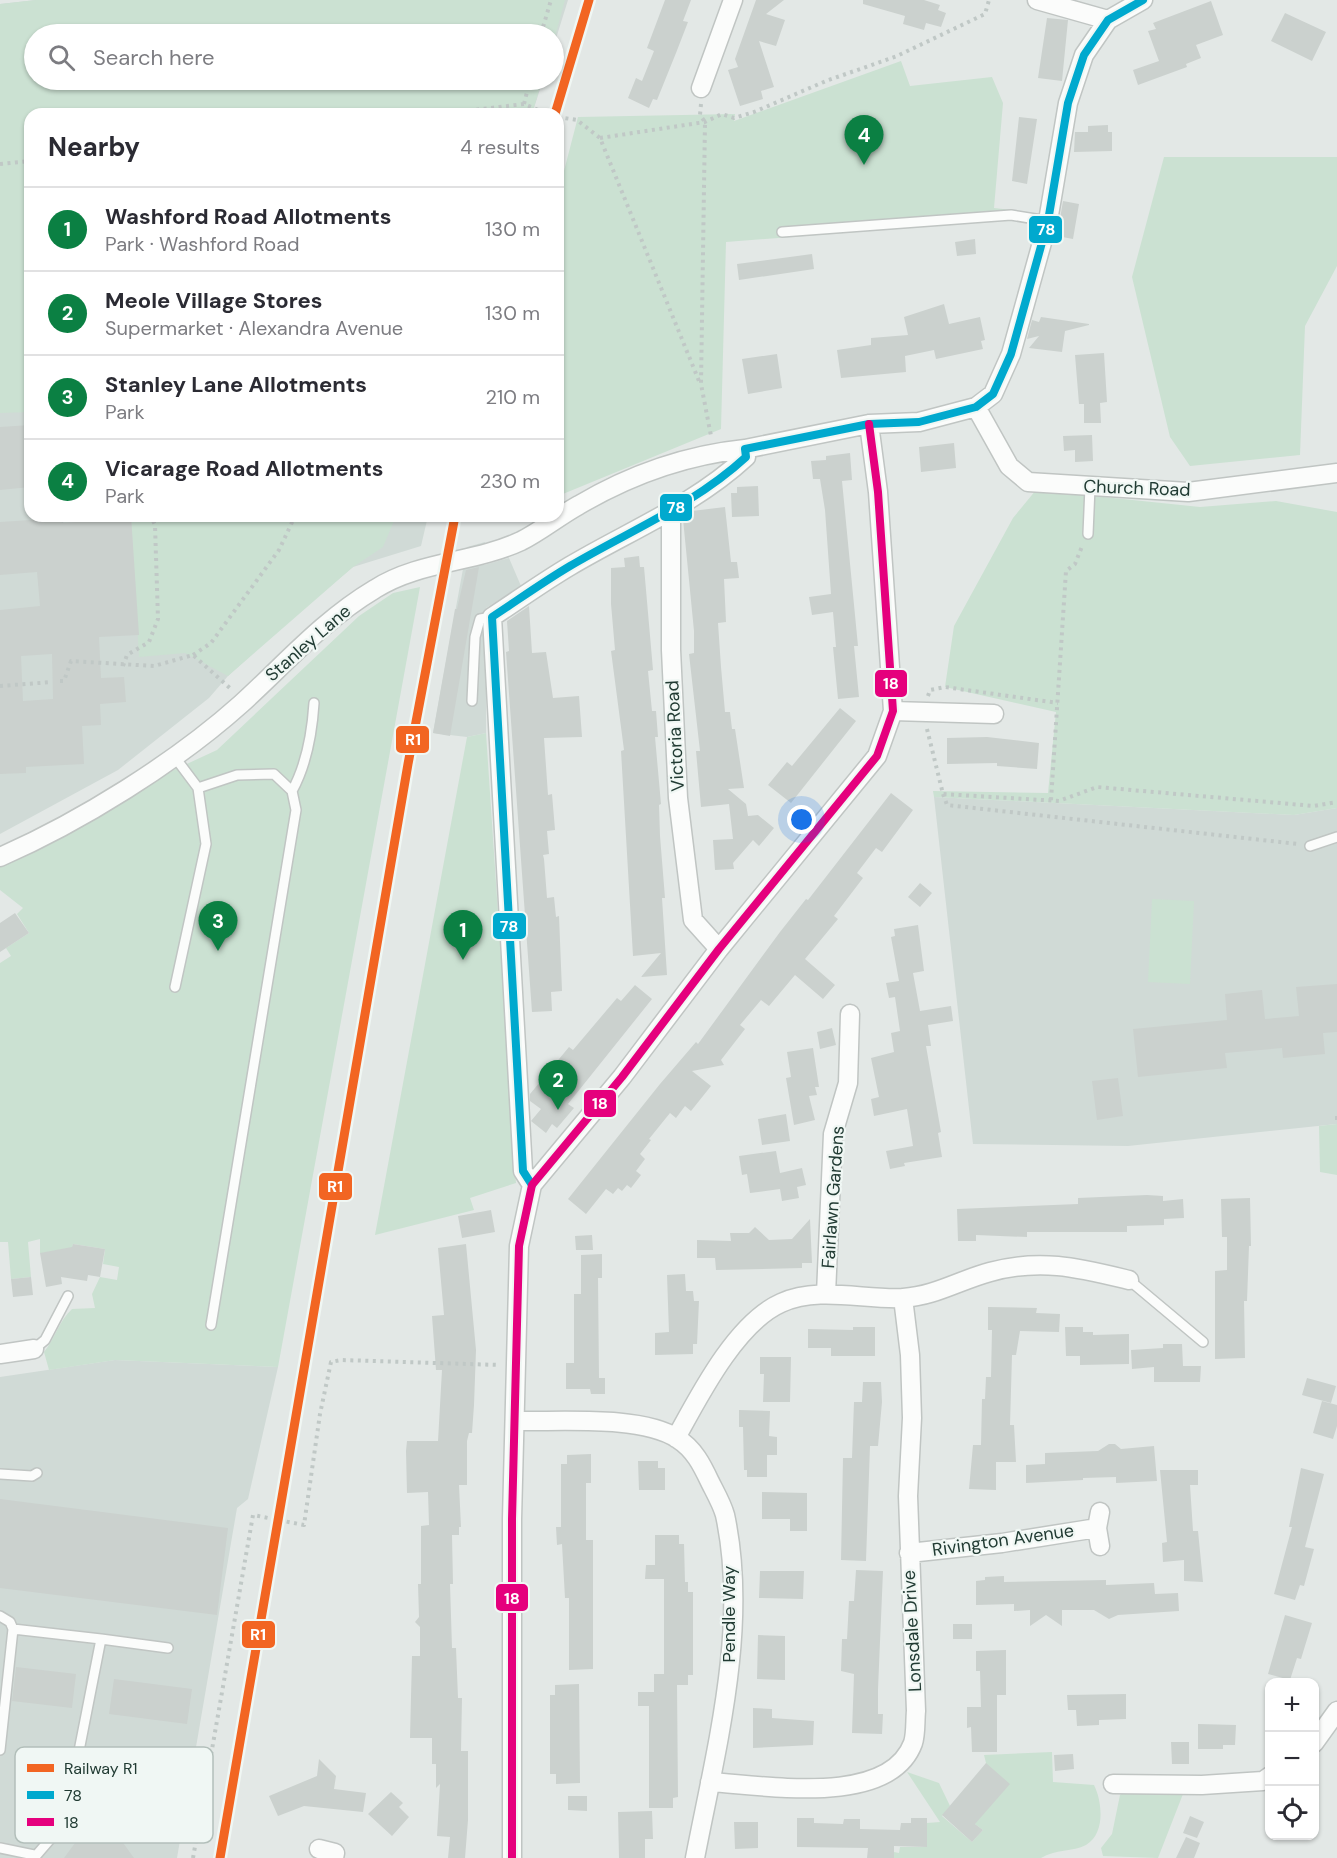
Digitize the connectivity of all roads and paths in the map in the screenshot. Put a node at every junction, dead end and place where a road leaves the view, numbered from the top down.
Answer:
1 (551, 0) edge
2 (733, 0) edge
3 (989, 0) edge
4 (1037, 0) edge
5 (1143, 0) edge
6 (1108, 20) junction
7 (544, 24) edge
8 (701, 88) dead end
9 (528, 90) edge
10 (524, 104) junction
11 (490, 108) edge
12 (534, 108) edge
13 (564, 118) edge
14 (705, 122) junction
15 (600, 138) junction
16 (24, 162) edge
17 (0, 164) edge
18 (1048, 221) junction
19 (782, 232) dead end
20 (701, 384) junction
21 (976, 407) junction
22 (869, 424) junction
23 (745, 449) junction
24 (710, 452) junction
25 (1337, 473) edge
26 (1090, 487) junction
27 (670, 511) junction
28 (564, 514) edge
29 (154, 522) edge
30 (292, 522) edge
31 (552, 522) edge
32 (1088, 534) joint
33 (492, 617) junction
34 (194, 655) junction
35 (123, 666) junction
36 (60, 681) dead end
37 (52, 682) dead end
38 (0, 686) edge
39 (244, 701) junction
40 (472, 701) dead end
41 (314, 703) dead end
42 (893, 711) junction
43 (922, 712) junction
44 (994, 714) dead end
45 (174, 756) junction
46 (198, 788) junction
47 (292, 791) junction
48 (943, 794) junction
49 (1051, 800) junction
50 (1337, 802) edge
51 (1337, 837) edge
52 (1310, 846) joint
53 (0, 857) edge
54 (719, 949) junction
55 (176, 987) dead end
56 (855, 1024) dead end
57 (532, 1185) junction
58 (1129, 1280) joint
59 (826, 1294) junction
60 (68, 1296) dead end
61 (903, 1298) junction
62 (211, 1325) dead end
63 (1203, 1342) dead end
64 (34, 1350) joint
65 (0, 1354) edge
66 (516, 1365) junction
67 (517, 1421) junction
68 (676, 1438) junction
69 (37, 1473) dead end
70 (0, 1474) edge
71 (1100, 1546) dead end
72 (909, 1553) junction
73 (0, 1616) edge
74 (14, 1629) junction
75 (101, 1640) junction
76 (168, 1648) dead end
77 (1337, 1712) edge
78 (1319, 1736) edge
79 (80, 1747) edge
80 (213, 1748) edge
81 (0, 1750) edge
82 (1265, 1779) edge
83 (710, 1782) junction
84 (1113, 1784) dead end
85 (49, 1843) edge
86 (197, 1843) edge
87 (0, 1848) edge
88 (34, 1857) edge
89 (194, 1858) edge
90 (512, 1858) edge
91 (695, 1858) edge

1 - 7 path
2 - 8 street
3 - 14 path
4 - 6 street
5 - 6 street
6 - 18 street
9 - 10 path
10 - 11 path
10 - 12 path
13 - 15 path
14 - 15 path
14 - 20 path
15 - 20 path
16 - 17 path
18 - 19 lane
18 - 21 street
20 - 24 path
21 - 22 street, Stanley Lane
21 - 26 street, Church Road
22 - 23 street, Stanley Lane
22 - 42 street
23 - 24 street, Stanley Lane
23 - 27 street
24 - 28 street, Stanley Lane
25 - 26 street, Church Road
26 - 32 lane
27 - 33 street
27 - 54 street, Victoria Road
29 - 35 path
30 - 34 path
31 - 39 street, Stanley Lane
32 - 49 path
33 - 40 lane
33 - 57 street
34 - 35 path
34 - 39 path
35 - 36 path
37 - 38 path
39 - 45 street, Stanley Lane
41 - 47 lane
42 - 43 street
42 - 54 street
43 - 44 street
43 - 48 path
45 - 46 lane
45 - 53 street, Stanley Lane
46 - 47 lane
46 - 55 lane
47 - 62 lane
48 - 49 path
48 - 52 path
49 - 50 path
51 - 52 lane
54 - 57 street
56 - 59 street, Fairlawn Gardens
57 - 66 street
58 - 61 street
58 - 63 lane
59 - 61 street
59 - 68 street
60 - 64 lane
61 - 72 street, Lonsdale Drive
64 - 65 street
66 - 67 street
66 - 80 path
67 - 68 street, Pendle Way
67 - 90 street
68 - 83 street, Pendle Way
69 - 70 lane
71 - 72 street, Rivington Avenue
72 - 83 street, Lonsdale Drive
73 - 74 lane
74 - 75 lane
74 - 81 lane
75 - 76 lane
75 - 79 lane
77 - 78 street
82 - 84 street
83 - 91 street, Pendle Way
85 - 88 lane
86 - 89 path
87 - 88 lane

